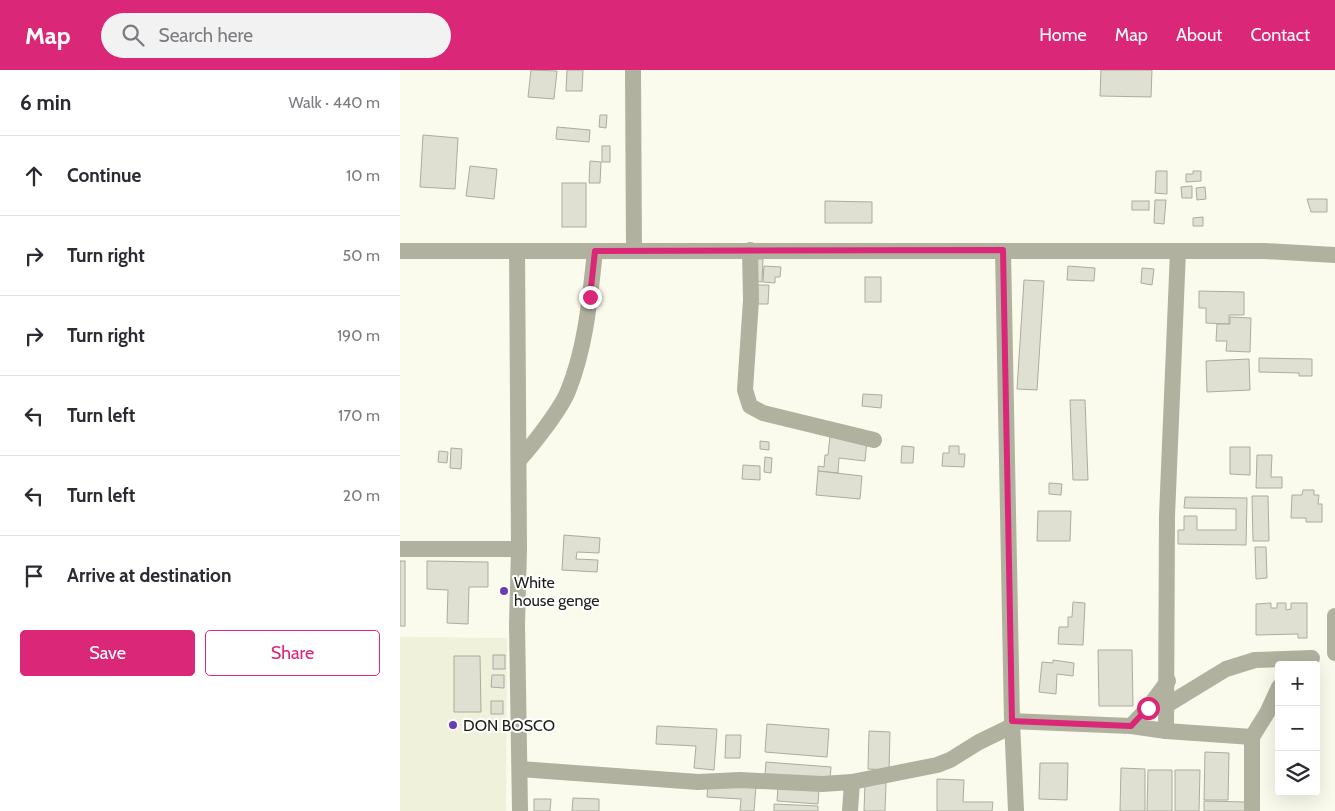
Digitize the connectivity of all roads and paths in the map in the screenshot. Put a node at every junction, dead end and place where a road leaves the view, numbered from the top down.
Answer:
1 (633, 70) edge
2 (634, 250) junction
3 (750, 250) junction
4 (1003, 250) junction
5 (400, 251) edge
6 (517, 251) junction
7 (595, 251) junction
8 (1178, 251) junction
9 (1335, 255) edge
10 (874, 440) dead end
11 (519, 460) junction
12 (400, 549) edge
13 (519, 549) junction
14 (1335, 616) edge
15 (1335, 653) edge
16 (1307, 661) edge
17 (1168, 681) junction
18 (1275, 696) edge
19 (1167, 705) junction
20 (1012, 723) junction
21 (1131, 726) junction
22 (1166, 731) junction
23 (1252, 737) junction
24 (520, 769) junction
25 (852, 782) junction
26 (520, 811) edge
27 (850, 811) edge
28 (1016, 811) edge
29 (1252, 811) edge

1 - 2 street
2 - 3 street
2 - 7 street
3 - 4 street
3 - 10 street
4 - 8 street
4 - 20 street
5 - 6 street
6 - 7 street
6 - 11 street
7 - 11 street
8 - 9 street
8 - 17 street
11 - 13 street
12 - 13 street
13 - 24 street
14 - 15 street
15 - 16 street
16 - 19 street
17 - 19 street
17 - 21 street
18 - 23 street
19 - 22 street
20 - 21 street
20 - 25 street
20 - 28 street
21 - 22 street
22 - 23 street
23 - 29 street
24 - 25 street
24 - 26 street
25 - 27 street

